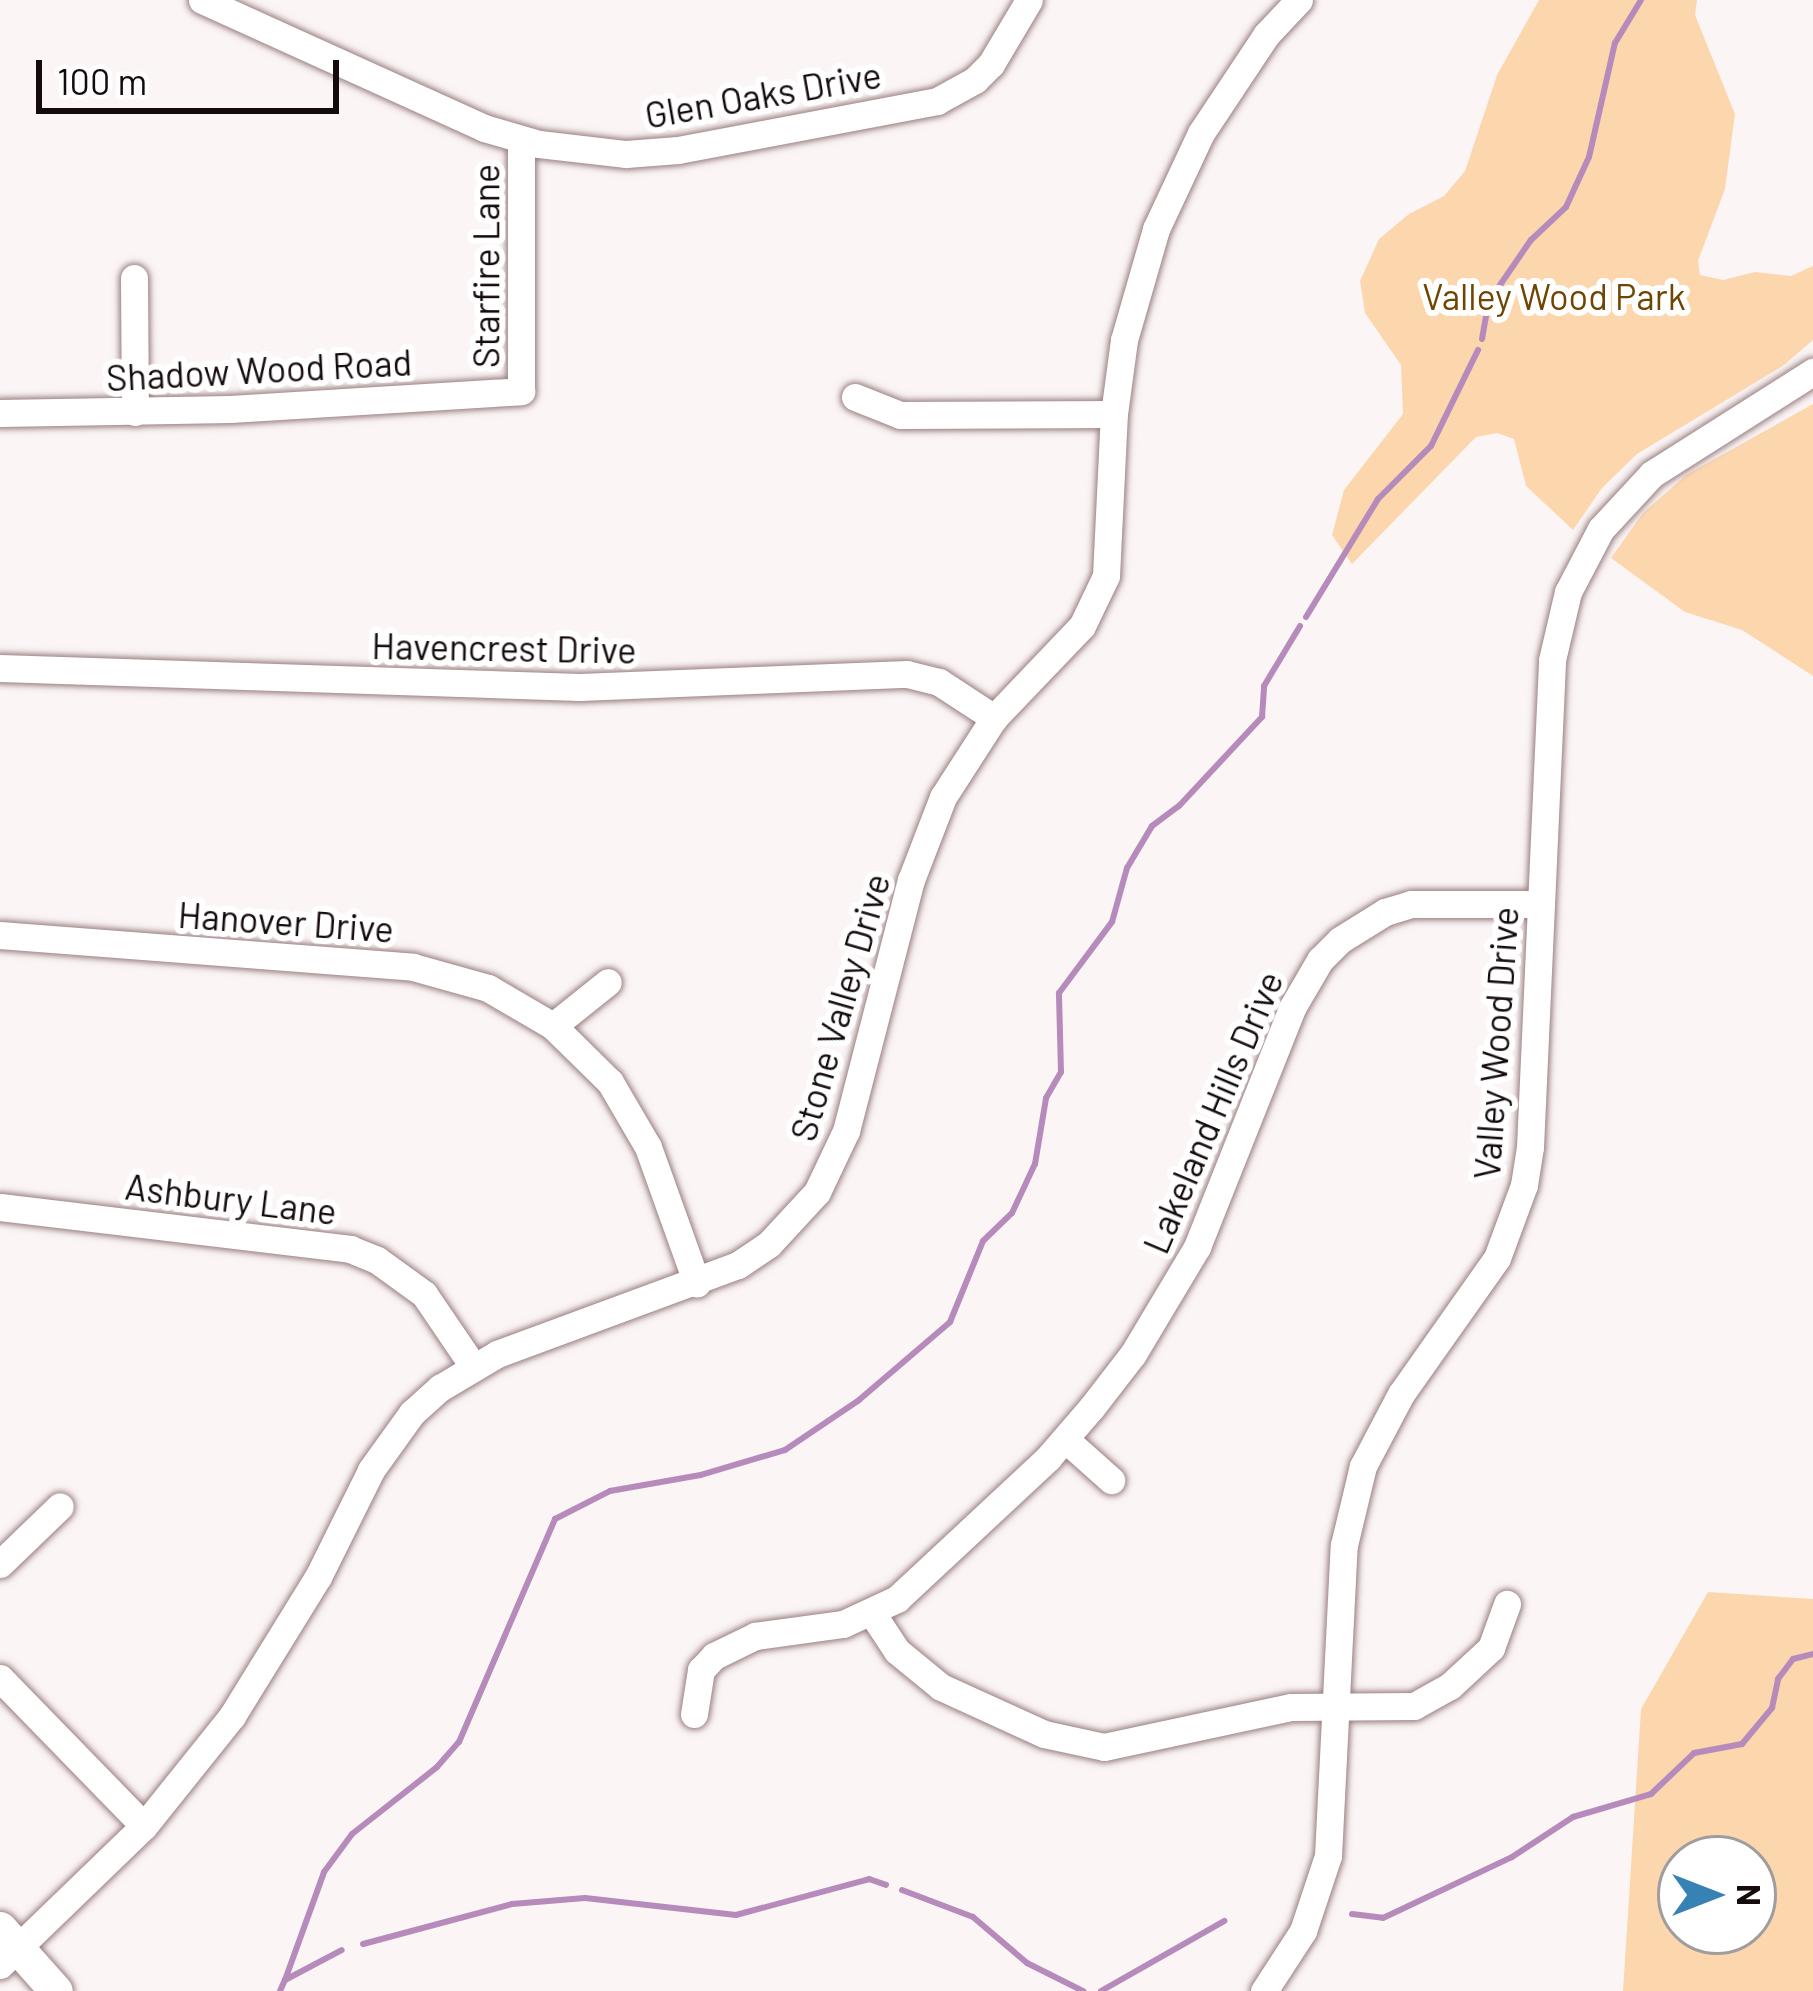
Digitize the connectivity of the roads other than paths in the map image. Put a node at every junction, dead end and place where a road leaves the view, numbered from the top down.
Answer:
1 (202, 0) edge
2 (1029, 0) edge
3 (1299, 0) edge
4 (521, 140) junction
5 (134, 278) dead end
6 (1813, 372) edge
7 (521, 392) joint
8 (855, 397) dead end
9 (135, 412) junction
10 (0, 413) edge
11 (1114, 414) junction
12 (0, 668) edge
13 (994, 718) junction
14 (1541, 904) junction
15 (0, 935) edge
16 (608, 982) dead end
17 (554, 1026) junction
18 (0, 1207) edge
19 (697, 1284) junction
20 (472, 1366) junction
21 (1065, 1439) junction
22 (1111, 1480) dead end
23 (60, 1506) dead end
24 (0, 1564) edge
25 (1507, 1604) dead end
26 (872, 1613) junction
27 (0, 1678) edge
28 (1336, 1708) junction
29 (694, 1714) dead end
30 (144, 1826) junction
31 (6, 1947) edge
32 (56, 1991) edge
33 (1264, 1991) edge

1 - 4 street, Glen Oaks Drive
2 - 4 street, Glen Oaks Drive
3 - 11 street, Stone Valley Drive
4 - 7 street, Starfire Lane
5 - 9 street
6 - 14 street, Valley Wood Drive
7 - 9 street, Shadow Wood Road
8 - 11 street
9 - 10 street, Shadow Wood Road
11 - 13 street, Stone Valley Drive
12 - 13 street, Havencrest Drive
13 - 19 street, Stone Valley Drive
14 - 21 street, Lakeland Hills Drive
14 - 28 street, Valley Wood Drive
15 - 17 street, Hanover Drive
16 - 17 street
17 - 19 street, Hanover Drive
18 - 20 street, Ashbury Lane
19 - 20 street, Stone Valley Drive
20 - 30 street, Stone Valley Drive
21 - 22 street
21 - 26 street, Lakeland Hills Drive
23 - 24 street
25 - 28 street
26 - 28 street
26 - 29 street, Lakeland Hills Drive
27 - 30 street
28 - 33 street, Valley Wood Drive
30 - 31 street, Stone Valley Drive
31 - 32 main road

